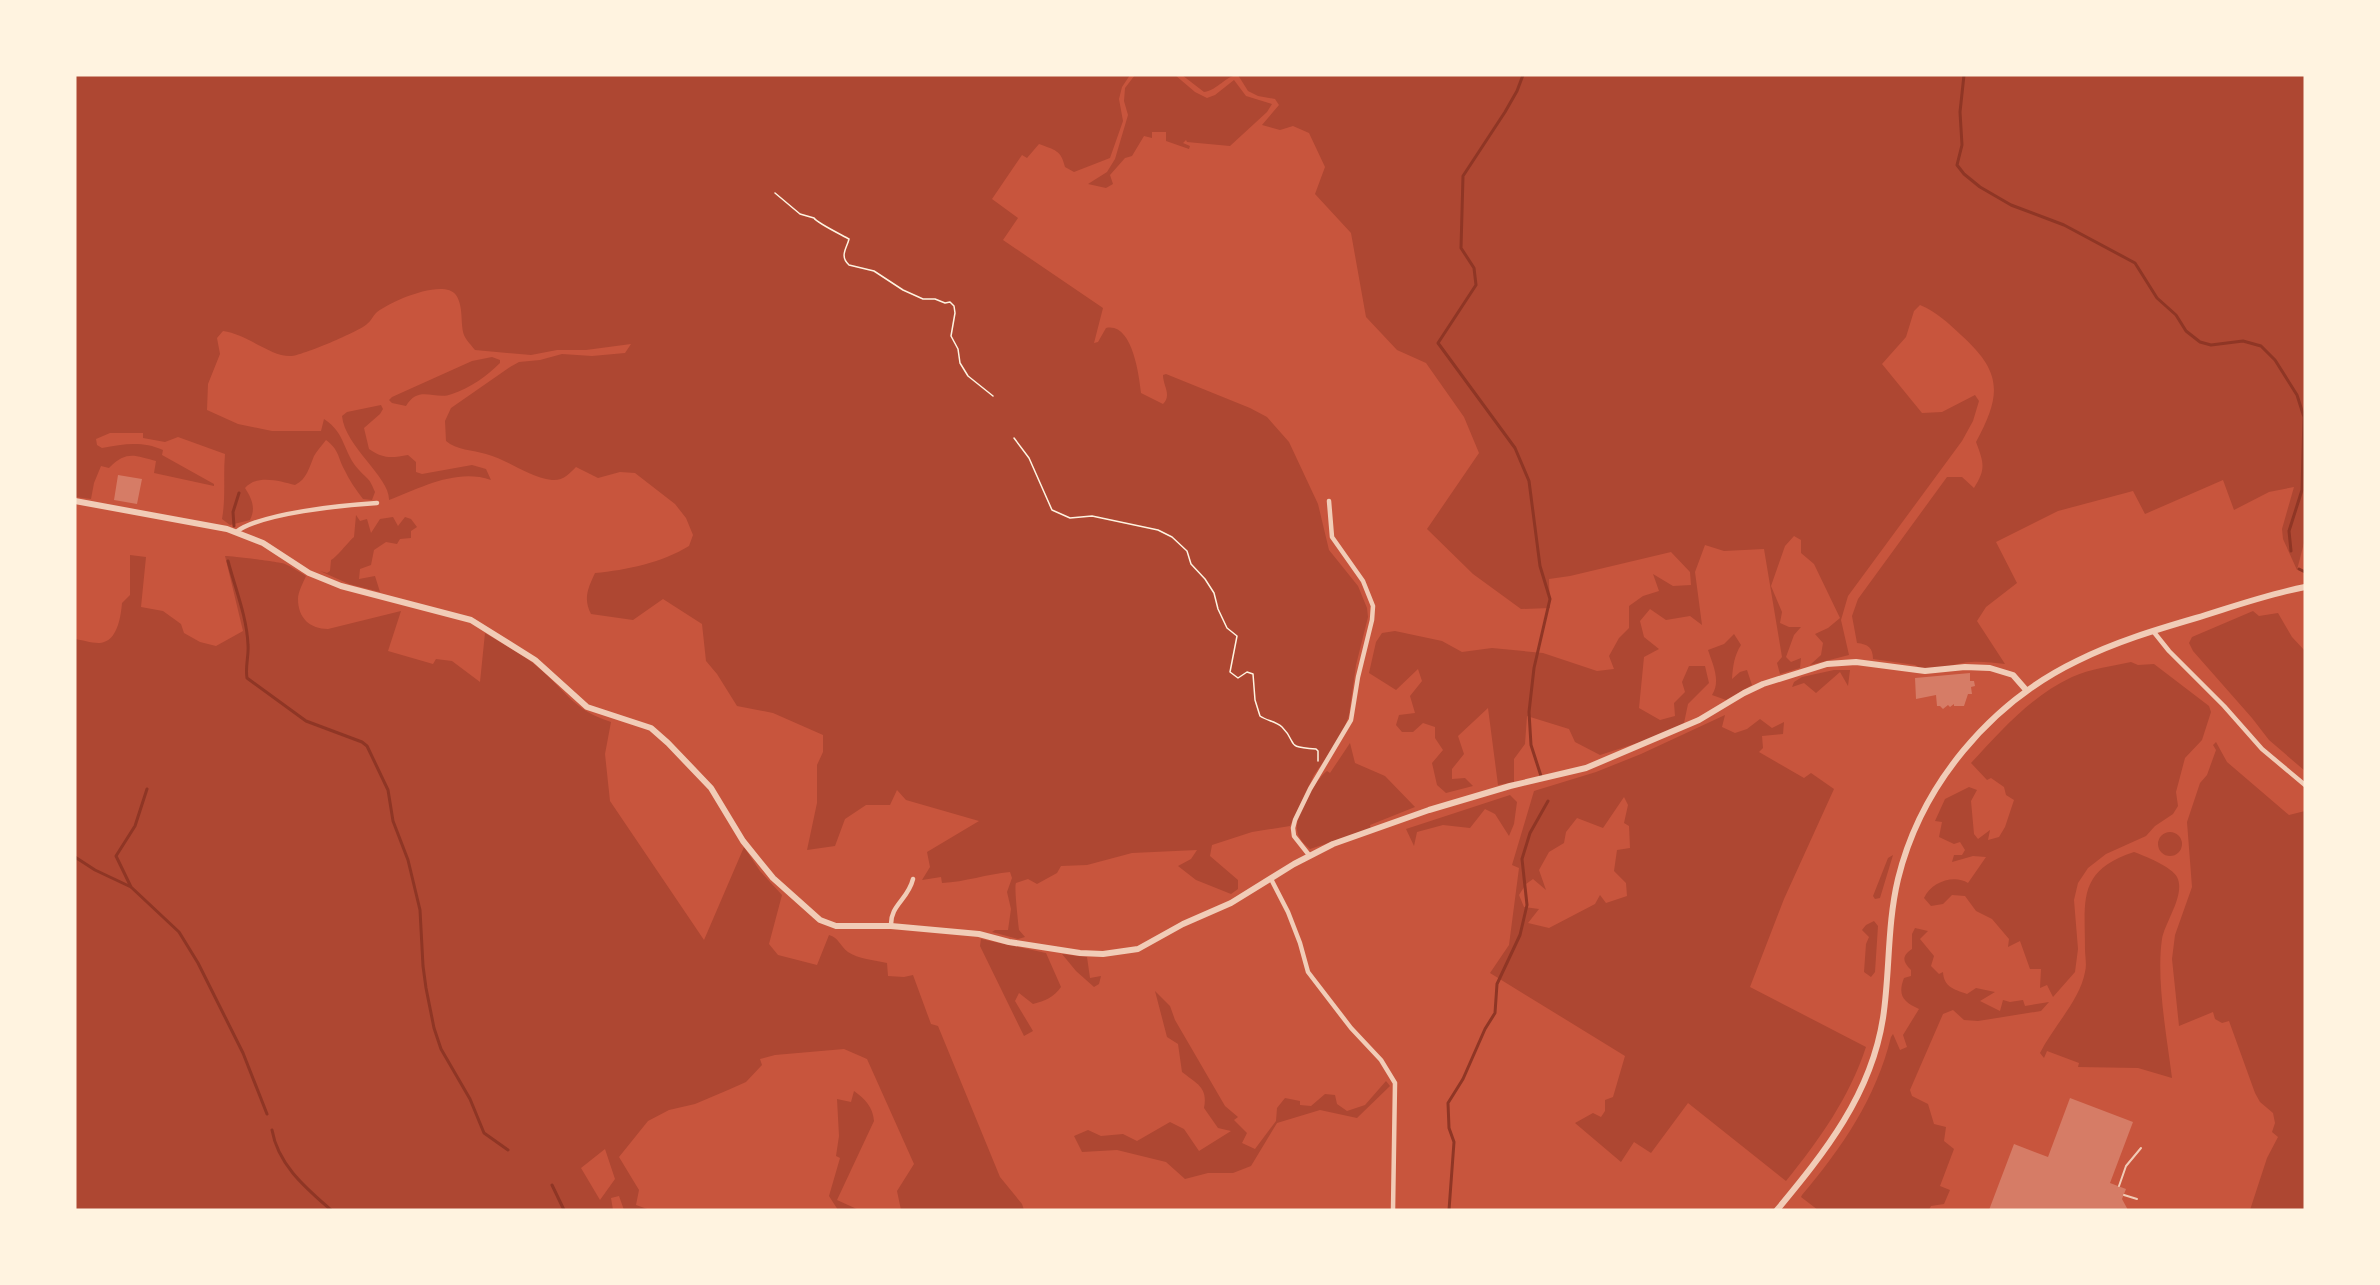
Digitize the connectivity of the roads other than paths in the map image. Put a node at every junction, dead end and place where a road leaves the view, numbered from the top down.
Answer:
1 (75, 501) edge
2 (1329, 501) dead end
3 (377, 503) dead end
4 (236, 532) junction
5 (2305, 587) edge
6 (2153, 631) junction
7 (2027, 691) junction
8 (2305, 785) edge
9 (1309, 855) junction
10 (913, 879) dead end
11 (1271, 879) junction
12 (891, 926) junction
13 (2141, 1148) dead end
14 (2119, 1186) dead end
15 (2124, 1194) dead end
16 (2137, 1199) dead end
17 (1393, 1210) edge
18 (1777, 1210) edge

1 - 4 street
2 - 9 street
3 - 4 street
4 - 12 street
5 - 6 street
6 - 7 street
6 - 8 street
7 - 9 street
7 - 18 street
9 - 11 street
10 - 12 street
11 - 12 street
11 - 17 street
13 - 14 lane
15 - 16 lane

